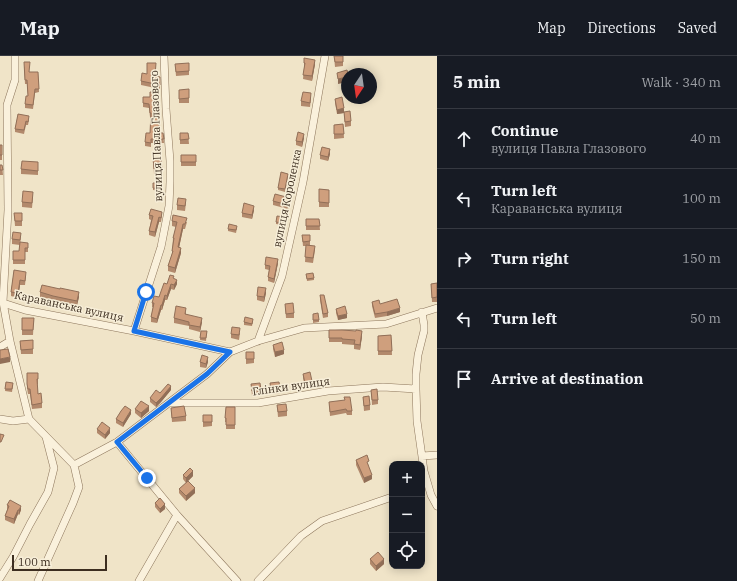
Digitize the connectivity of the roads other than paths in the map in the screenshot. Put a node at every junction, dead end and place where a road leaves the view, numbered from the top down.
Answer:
1 (15, 56) edge
2 (164, 56) edge
3 (325, 56) edge
4 (4, 105) edge
5 (0, 210) edge
6 (8, 210) junction
7 (1, 302) edge
8 (437, 308) edge
9 (422, 312) junction
10 (134, 331) junction
11 (10, 341) junction
12 (258, 341) junction
13 (0, 346) edge
14 (230, 352) junction
15 (416, 389) junction
16 (170, 403) junction
17 (0, 419) edge
18 (28, 419) junction
19 (46, 436) junction
20 (117, 442) junction
21 (437, 455) edge
22 (422, 456) junction
23 (423, 461) edge
24 (74, 465) junction
25 (425, 486) edge
26 (389, 498) edge
27 (437, 506) edge
28 (177, 515) junction
29 (0, 578) edge
30 (38, 581) edge
31 (139, 581) edge
32 (237, 581) edge
33 (258, 581) edge

1 - 4 street
2 - 10 street, вулиця Павла Глазового
3 - 12 street, вулиця Короленка
4 - 6 street
5 - 6 street
6 - 7 street
7 - 10 street, Караванська вулиця
7 - 11 street
8 - 9 street
9 - 12 street
9 - 15 street
10 - 14 street, Караванська вулиця
11 - 13 street
11 - 18 street
12 - 14 street
14 - 16 street
15 - 16 street, Глінки вулиця
15 - 22 street
16 - 20 street
17 - 18 street
18 - 19 street
19 - 24 street
19 - 29 street
20 - 24 street
20 - 28 street
21 - 22 street
22 - 23 street
24 - 30 street
25 - 27 street
26 - 33 street
28 - 31 street
28 - 32 street

